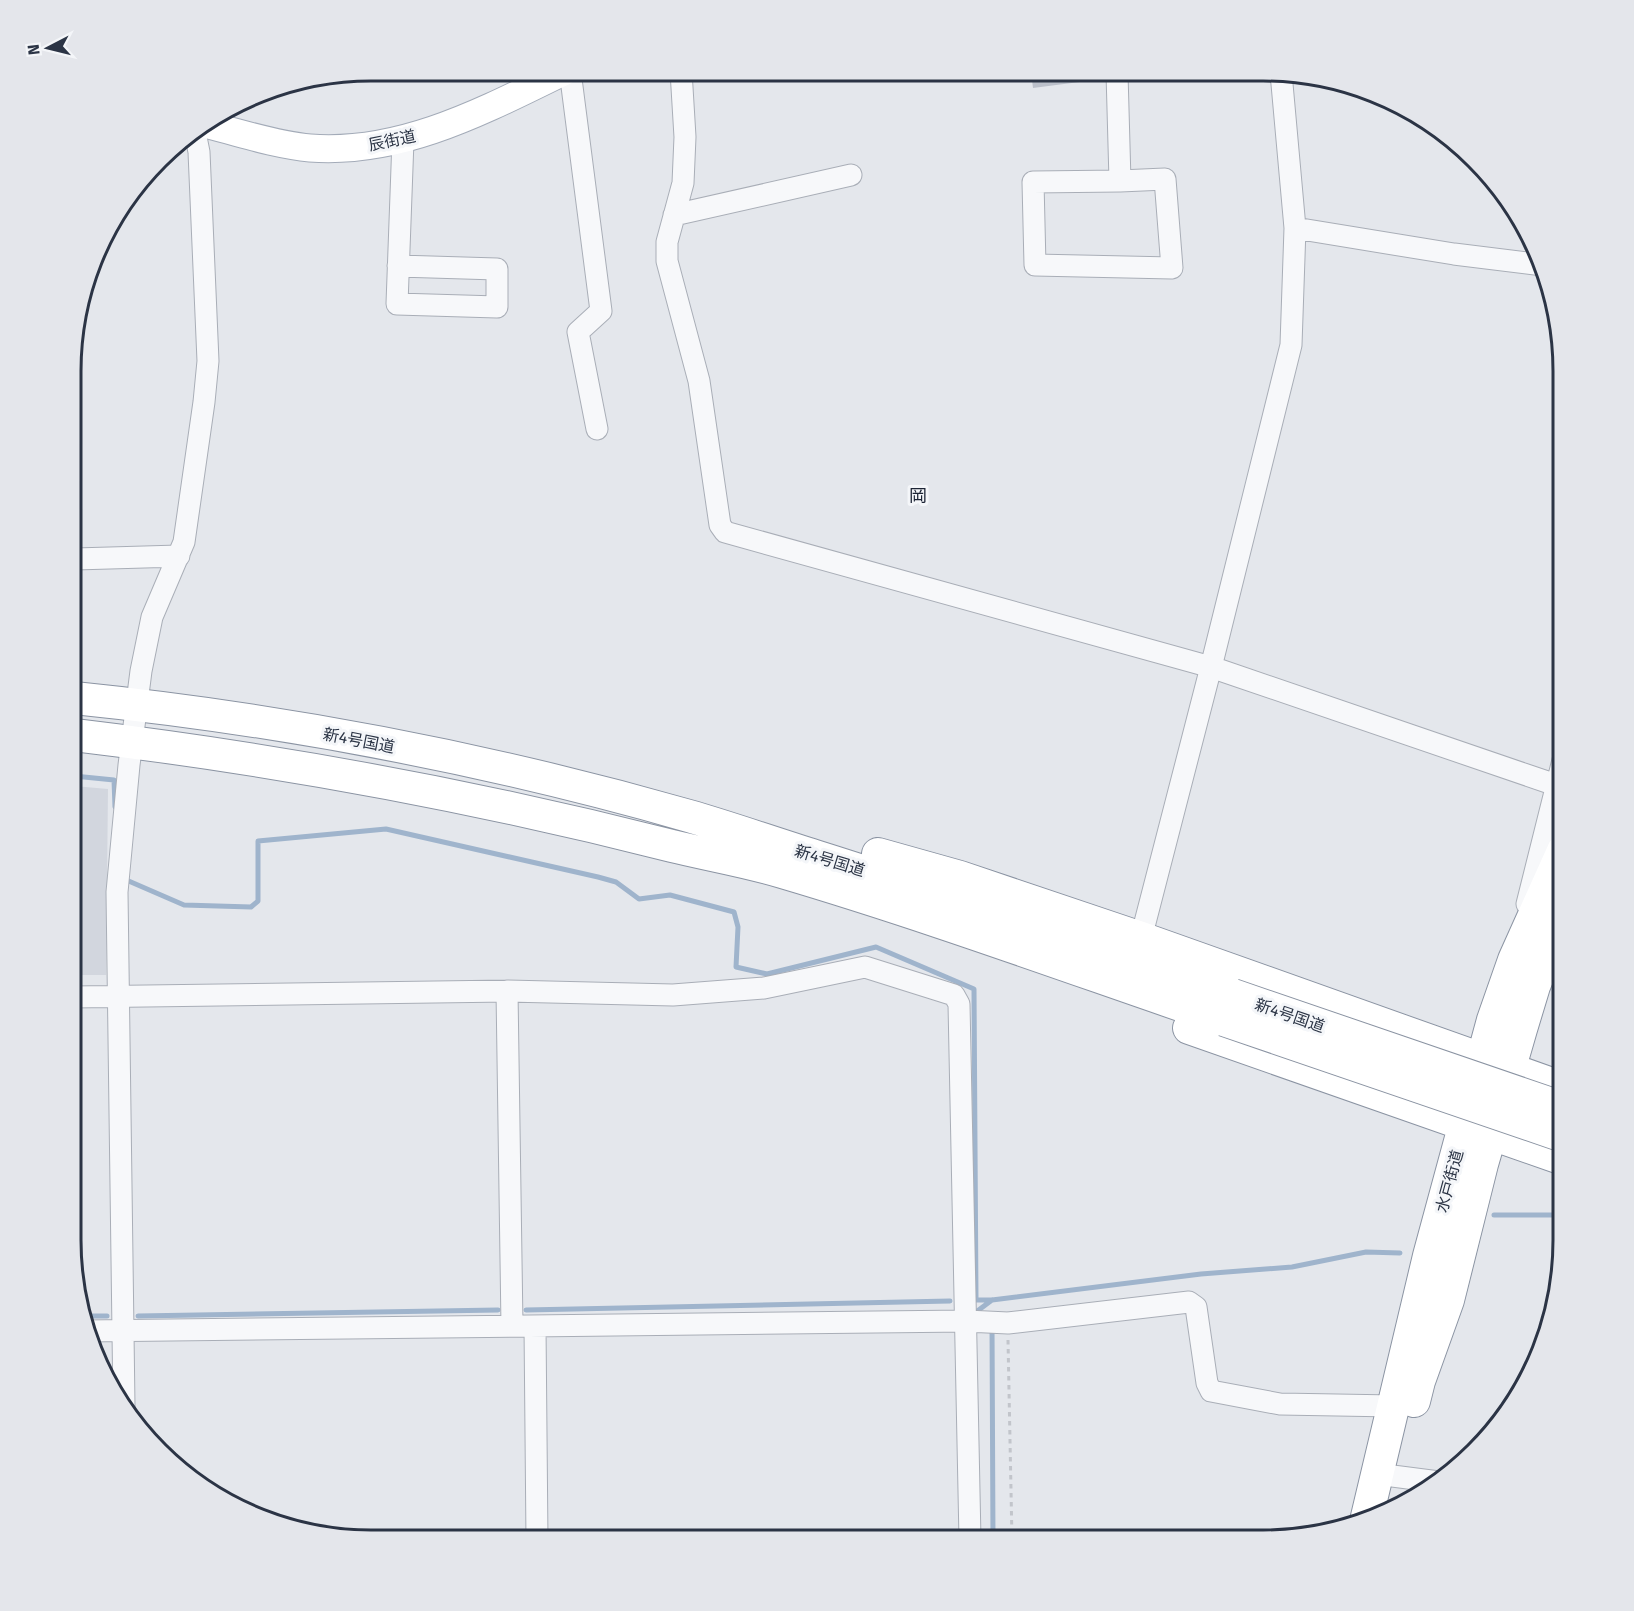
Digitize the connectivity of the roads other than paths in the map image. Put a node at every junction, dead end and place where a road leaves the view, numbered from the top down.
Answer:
1 (524, 81) edge
2 (571, 81) edge
3 (682, 81) edge
4 (1117, 81) edge
5 (1282, 82) edge
6 (215, 127) edge
7 (196, 140) edge
8 (403, 140) junction
9 (851, 176) dead end
10 (1120, 181) junction
11 (674, 215) junction
12 (1295, 228) junction
13 (1532, 264) edge
14 (398, 266) junction
15 (597, 429) dead end
16 (179, 556) junction
17 (81, 559) edge
18 (1211, 667) junction
19 (81, 699) edge
20 (136, 705) junction
21 (81, 736) edge
22 (132, 742) junction
23 (1553, 784) edge
24 (1553, 798) edge
25 (690, 816) junction
26 (682, 848) junction
27 (1553, 873) edge
28 (1142, 938) junction
29 (1553, 939) edge
30 (1514, 960) junction
31 (507, 992) junction
32 (81, 997) edge
33 (118, 997) junction
34 (1228, 1008) junction
35 (1496, 1064) junction
36 (1553, 1084) edge
37 (1553, 1105) edge
38 (1478, 1129) junction
39 (1553, 1132) edge
40 (1553, 1155) edge
41 (966, 1321) junction
42 (512, 1326) junction
43 (535, 1326) junction
44 (95, 1331) edge
45 (123, 1331) junction
46 (123, 1390) edge
47 (1394, 1406) junction
48 (1386, 1475) junction
49 (1425, 1480) edge
50 (1387, 1502) edge
51 (1371, 1509) edge
52 (537, 1530) edge
53 (970, 1530) edge

1 - 8 main road, 辰街道
2 - 15 street
3 - 11 street
4 - 10 street
5 - 12 street
6 - 8 main road, 辰街道
7 - 16 street
8 - 14 street
9 - 11 street
10 - 10 street
11 - 18 street
12 - 13 street
12 - 18 street
14 - 14 street
16 - 17 street
16 - 20 street
18 - 23 street
18 - 28 street
19 - 20 highway, 新4号国道
20 - 22 street
20 - 25 highway, 新4号国道
21 - 22 highway, 新4号国道
22 - 26 highway, 新4号国道
22 - 33 street
24 - 30 street
25 - 28 highway
25 - 34 highway, 新4号国道
26 - 34 highway, 新4号国道
26 - 38 highway
27 - 30 highway, 水戸街道
28 - 35 highway
29 - 35 highway, 水戸街道
30 - 35 highway, 水戸街道
31 - 33 street
31 - 41 street
31 - 42 street
32 - 33 street
33 - 45 street
34 - 37 highway, 新4号国道, bridge
34 - 39 highway, 新4号国道, bridge
35 - 36 highway
35 - 38 highway, 水戸街道
38 - 40 highway
38 - 47 highway, 水戸街道
38 - 48 highway, 水戸街道
41 - 43 street
41 - 47 street
41 - 53 street
42 - 43 street
42 - 45 street
43 - 52 street
44 - 45 street
45 - 46 street
47 - 48 highway, 水戸街道
48 - 49 street
48 - 50 highway, 水戸街道
48 - 51 highway, 水戸街道

